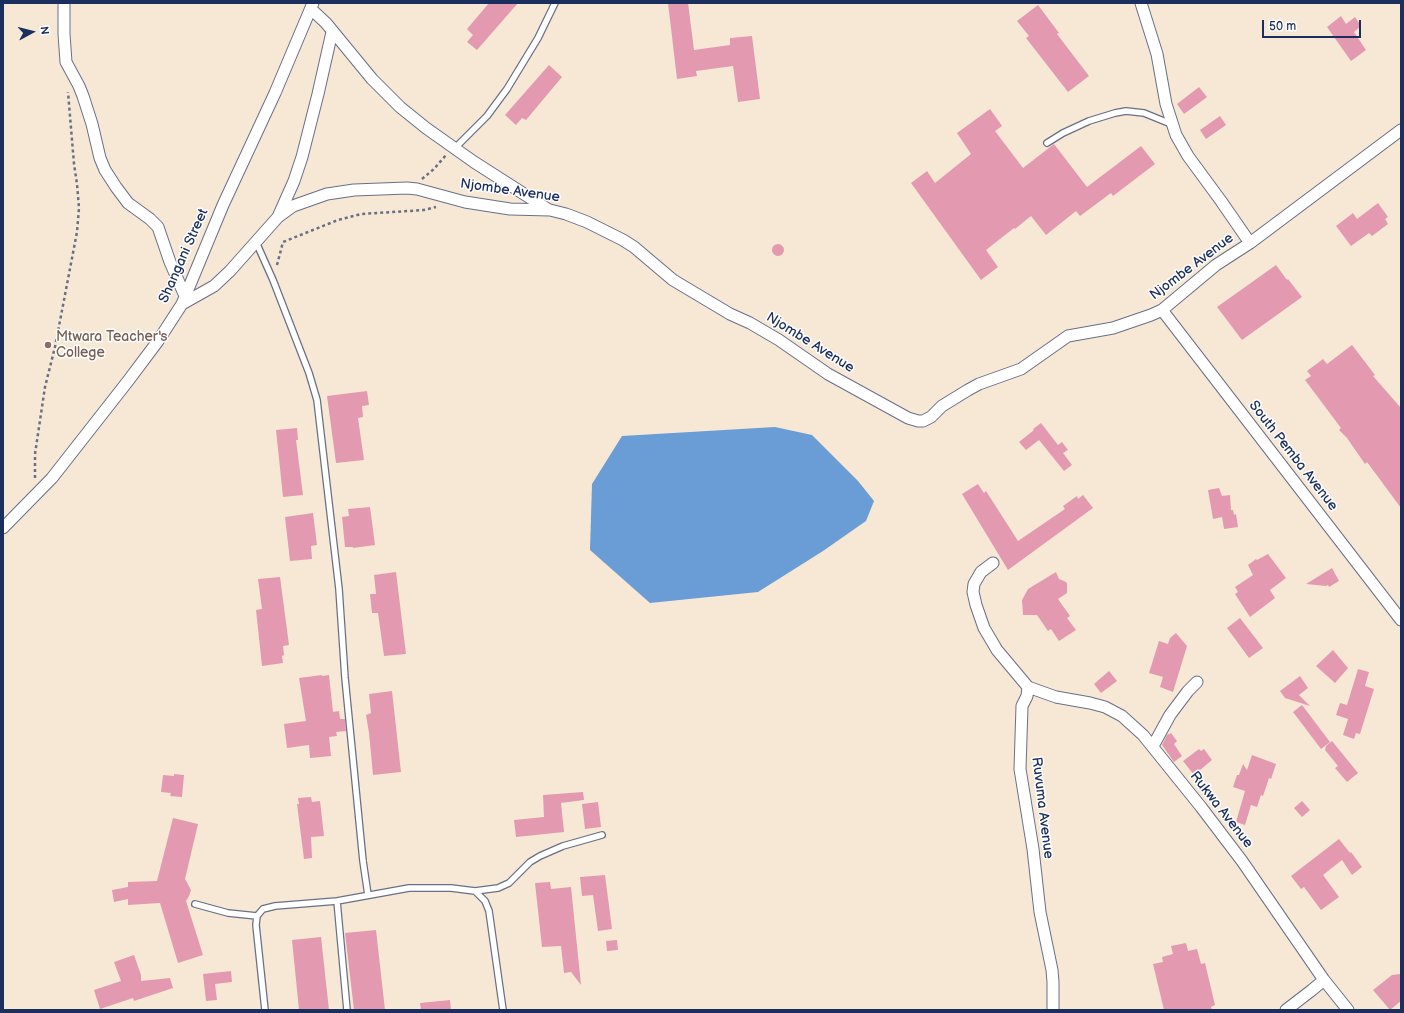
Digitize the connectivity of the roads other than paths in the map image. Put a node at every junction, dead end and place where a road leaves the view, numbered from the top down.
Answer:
1 (64, 3) edge
2 (556, 3) edge
3 (1141, 3) edge
4 (312, 6) edge
5 (332, 32) junction
6 (1172, 125) junction
7 (1401, 130) edge
8 (1047, 143) dead end
9 (455, 148) junction
10 (550, 210) junction
11 (278, 217) junction
12 (256, 242) junction
13 (1250, 243) junction
14 (183, 300) junction
15 (1162, 310) junction
16 (3, 528) edge
17 (993, 563) dead end
18 (1401, 620) edge
19 (1197, 682) dead end
20 (1028, 687) junction
21 (1153, 746) junction
22 (602, 835) dead end
23 (475, 891) junction
24 (368, 895) junction
25 (337, 901) junction
26 (195, 904) dead end
27 (257, 916) junction
28 (1324, 980) junction
29 (265, 1010) edge
30 (348, 1010) edge
31 (503, 1010) edge
32 (1053, 1010) edge
33 (1286, 1010) edge
34 (1348, 1010) edge

1 - 14 street
2 - 9 lane
3 - 6 street
4 - 5 street
4 - 14 street, Shangani Street
5 - 9 street
5 - 11 street
6 - 8 lane
6 - 13 street
7 - 13 street, Njombe Avenue
9 - 10 street
10 - 11 street, Njombe Avenue
10 - 15 street, Njombe Avenue
11 - 12 street, Njombe Avenue
12 - 14 street, Njombe Avenue
12 - 24 lane
13 - 15 street, Njombe Avenue
14 - 16 street, Shangani Street
15 - 18 street, South Pemba Avenue
17 - 20 street
19 - 21 street
20 - 21 street, Rukwa Avenue
20 - 32 street, Ruvuma Avenue
21 - 28 street, Rukwa Avenue
22 - 23 lane
23 - 24 lane
23 - 31 lane
24 - 25 lane
25 - 27 lane
25 - 30 lane
26 - 27 lane
27 - 29 lane
28 - 33 street
28 - 34 street, Rukwa Avenue

